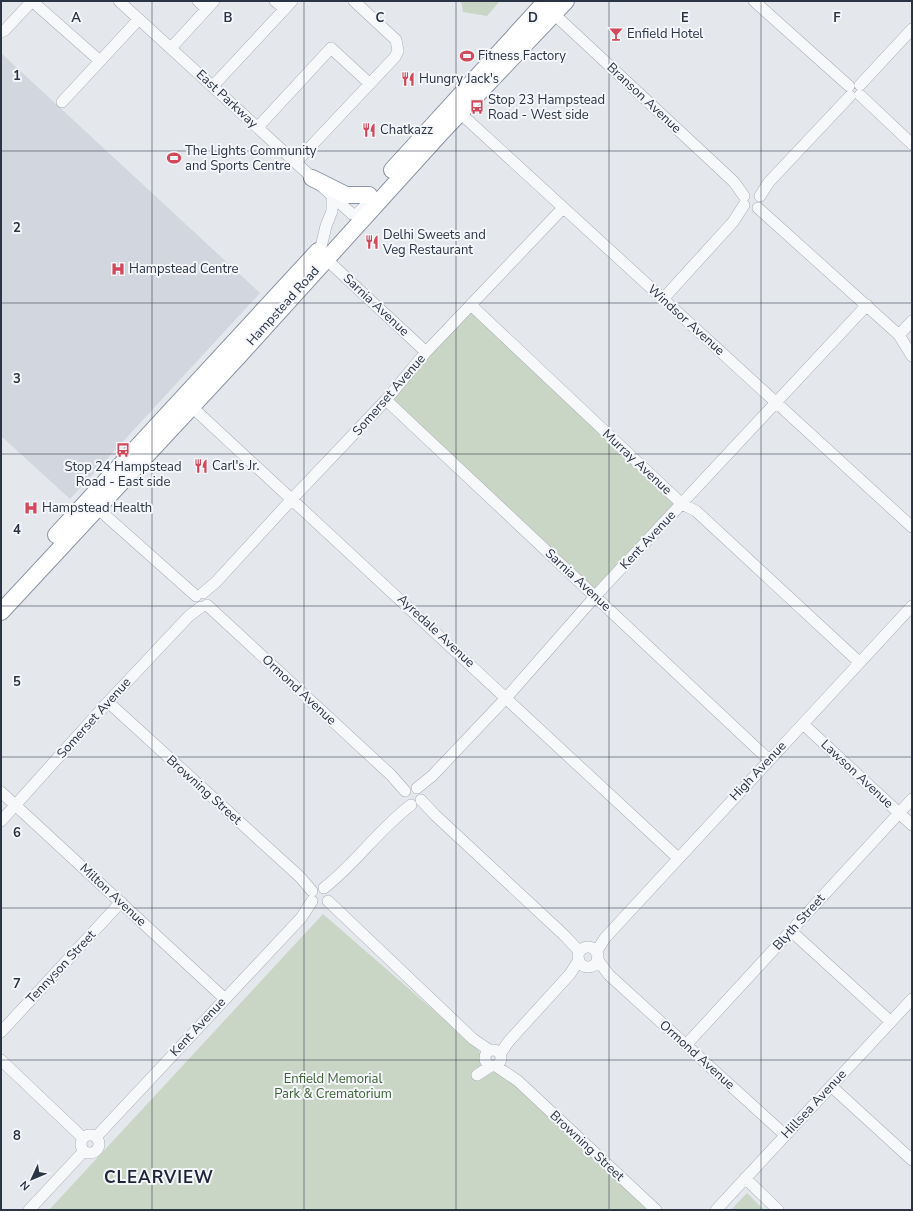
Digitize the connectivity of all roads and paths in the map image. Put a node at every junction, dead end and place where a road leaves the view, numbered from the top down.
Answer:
1 (32, 1) edge
2 (119, 1) edge
3 (198, 1) edge
4 (275, 1) edge
5 (354, 1) edge
6 (566, 1) edge
7 (754, 1) edge
8 (210, 5) edge
9 (288, 5) edge
10 (548, 6) edge
11 (139, 19) junction
12 (912, 29) edge
13 (1, 32) edge
14 (172, 48) junction
15 (100, 61) junction
16 (370, 84) junction
17 (213, 86) junction
18 (854, 90) junction
19 (62, 102) dead end
20 (460, 113) junction
21 (258, 127) junction
22 (912, 144) edge
23 (296, 162) junction
24 (312, 178) junction
25 (332, 195) junction
26 (374, 198) junction
27 (753, 200) junction
28 (563, 208) junction
29 (352, 214) junction
30 (322, 252) junction
31 (663, 299) junction
32 (470, 305) junction
33 (866, 305) junction
34 (912, 321) edge
35 (899, 335) junction
36 (426, 352) junction
37 (912, 356) edge
38 (386, 400) junction
39 (187, 403) junction
40 (776, 403) junction
41 (292, 499) junction
42 (682, 504) junction
43 (92, 505) junction
44 (912, 527) edge
45 (1, 595) edge
46 (596, 596) junction
47 (202, 601) junction
48 (912, 606) edge
49 (1, 612) edge
50 (859, 662) junction
51 (507, 697) junction
52 (108, 702) junction
53 (803, 724) junction
54 (769, 760) junction
55 (1, 792) edge
56 (413, 796) junction
57 (912, 799) edge
58 (15, 805) junction
59 (899, 813) junction
60 (1, 821) edge
61 (912, 825) edge
62 (678, 858) junction
63 (320, 896) junction
64 (121, 902) junction
65 (791, 931) junction
66 (588, 956) junction
67 (224, 998) junction
68 (912, 999) edge
69 (890, 1022) junction
70 (1, 1032) edge
71 (686, 1045) junction
72 (493, 1058) junction
73 (1, 1060) edge
74 (831, 1086) junction
75 (785, 1135) junction
76 (96, 1137) junction
77 (83, 1138) junction
78 (84, 1151) junction
79 (912, 1160) edge
80 (745, 1178) junction
81 (29, 1210) edge
82 (656, 1210) edge
83 (716, 1210) edge
84 (778, 1210) edge

1 - 13 street
1 - 15 street
2 - 11 street, East Parkway
3 - 8 street
4 - 9 street
5 - 16 street
6 - 10 highway, Hampstead Road
7 - 18 street
8 - 14 street
9 - 17 street
10 - 20 highway, Hampstead Road
10 - 26 highway, Hampstead Road
10 - 27 street, Branson Avenue
11 - 14 street, East Parkway
11 - 15 street
12 - 18 street
14 - 17 street, East Parkway
15 - 19 street
16 - 21 street
16 - 23 street
17 - 21 street, East Parkway
18 - 22 street
18 - 27 street
20 - 26 highway, Hampstead Road
20 - 28 street, Windsor Avenue
21 - 23 street, East Parkway
23 - 24 street, East Parkway
24 - 25 street, East Parkway
24 - 26 highway
25 - 29 street, East Parkway
25 - 30 street
26 - 29 highway, Hampstead Road
26 - 30 highway, Hampstead Road
27 - 31 street
27 - 33 street, Branson Avenue
28 - 31 street, Windsor Avenue
28 - 32 street, Somerset Avenue
29 - 30 highway, Hampstead Road
30 - 36 street, Sarnia Avenue
30 - 39 highway, Hampstead Road
31 - 40 street, Windsor Avenue
32 - 36 street, Somerset Avenue
32 - 42 street, Murray Avenue
33 - 35 street, Branson Avenue
33 - 40 street, Kent Avenue
34 - 35 street
35 - 37 street, Branson Avenue
36 - 38 street, Somerset Avenue
38 - 41 street, Somerset Avenue
38 - 46 street, Sarnia Avenue
39 - 41 street, Ayredale Avenue
39 - 43 highway, Hampstead Road
40 - 42 street, Kent Avenue
40 - 44 street, Windsor Avenue
41 - 47 street, Somerset Avenue
41 - 51 street, Ayredale Avenue
42 - 46 street, Kent Avenue
42 - 50 street, Murray Avenue
43 - 45 highway, Hampstead Road
43 - 47 street, Ormond Avenue
43 - 49 highway, Hampstead Road
46 - 51 street, Kent Avenue
46 - 54 street, Sarnia Avenue
47 - 52 street, Somerset Avenue
47 - 56 street, Ormond Avenue
48 - 50 street, High Avenue
50 - 53 street, High Avenue
51 - 56 street, Kent Avenue
51 - 62 street, Ayredale Avenue
52 - 58 street, Somerset Avenue
52 - 63 street, Browning Street
53 - 54 street, High Avenue
53 - 59 street, Lawson Avenue
54 - 62 street, High Avenue
55 - 58 street, Milton Avenue
56 - 63 street, Kent Avenue
56 - 66 street, Ormond Avenue
57 - 59 street, Blyth Street
58 - 60 street, Somerset Avenue
58 - 64 street, Milton Avenue
59 - 61 street, Lawson Avenue
59 - 65 street, Blyth Street
62 - 66 street, High Avenue
63 - 67 street, Kent Avenue
63 - 72 street, Browning Street
64 - 67 street, Milton Avenue
64 - 70 street, Tennyson Street
65 - 69 street
65 - 71 street, Blyth Street
66 - 71 street, Ormond Avenue
66 - 72 street, High Avenue
67 - 76 street, Kent Avenue
68 - 69 street, Hillsea Avenue
69 - 74 street, Hillsea Avenue
71 - 75 street, Ormond Avenue
72 - 82 street, Browning Street
73 - 77 street
74 - 75 street, Hillsea Avenue
74 - 79 street
75 - 80 street, Hillsea Avenue
76 - 77 street
76 - 78 street
77 - 78 street
78 - 81 street
80 - 83 street, Hillsea Avenue
80 - 84 street

